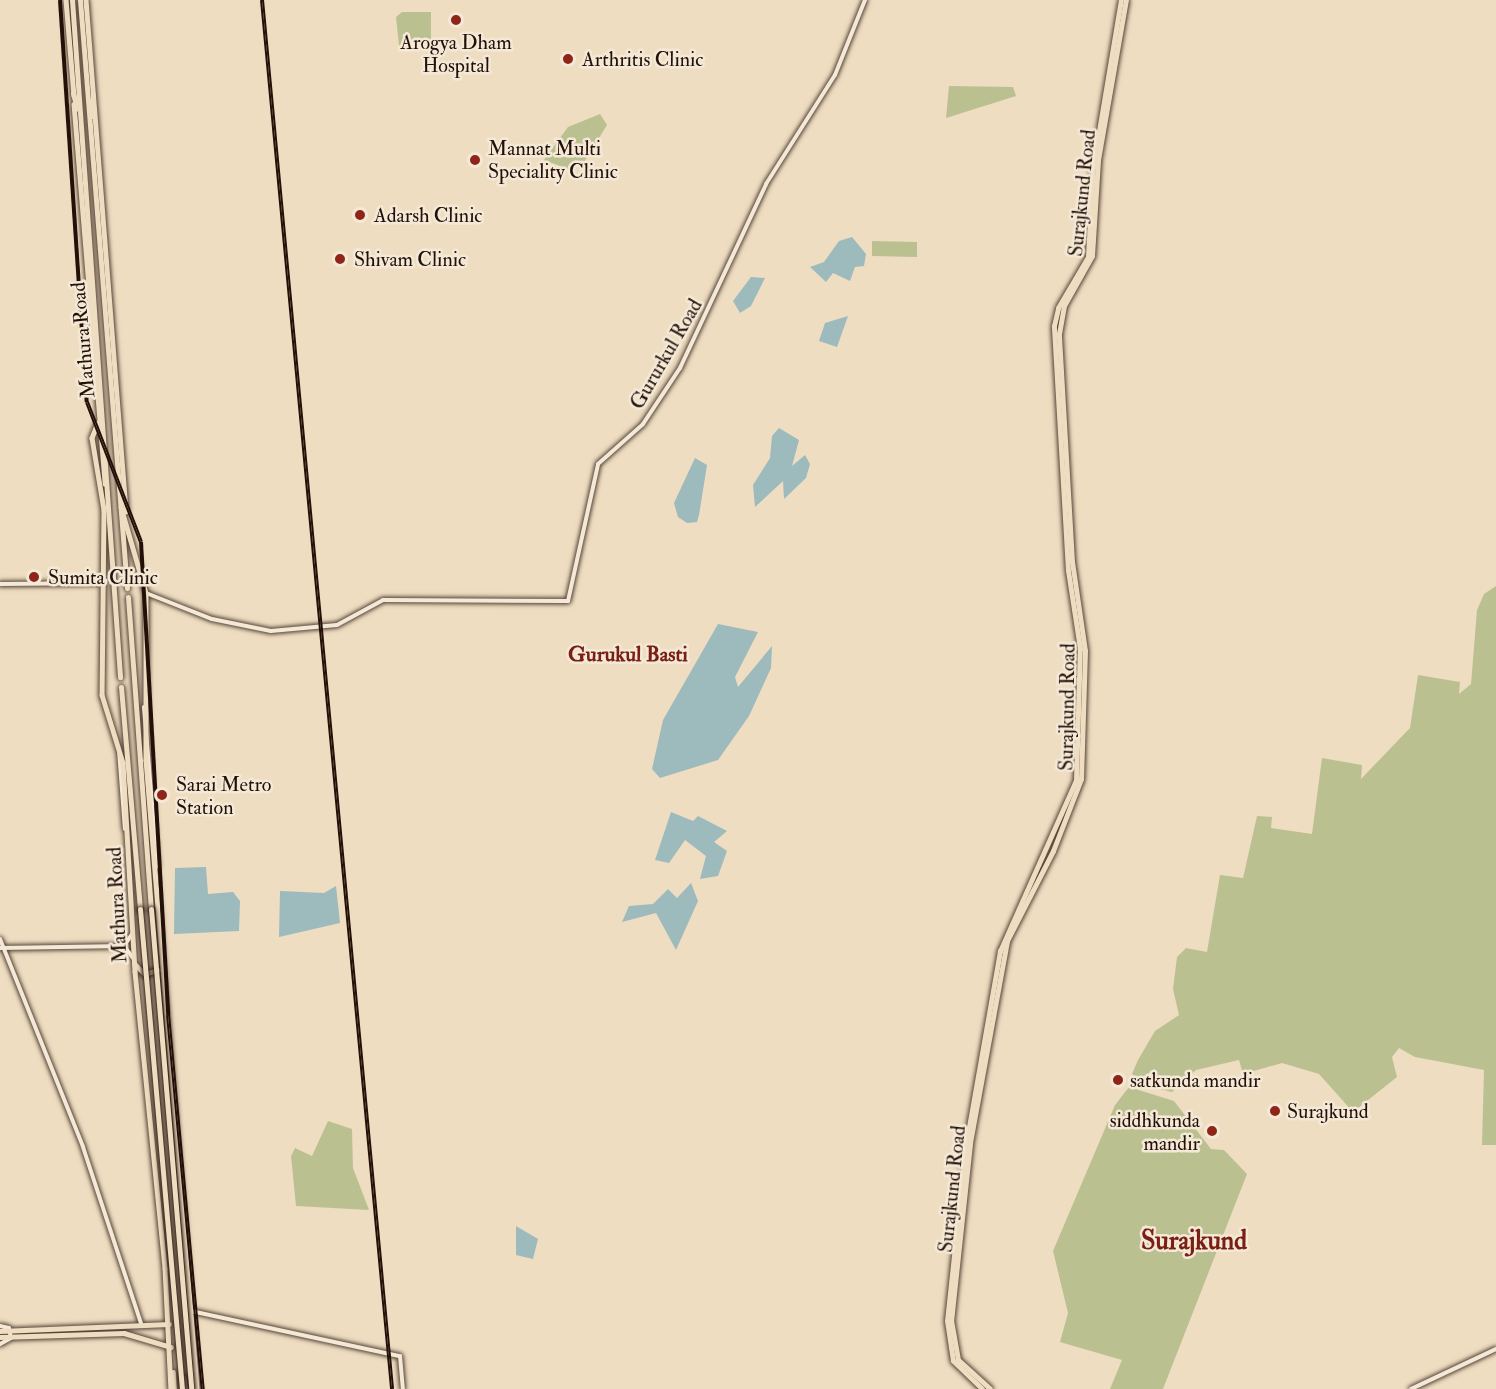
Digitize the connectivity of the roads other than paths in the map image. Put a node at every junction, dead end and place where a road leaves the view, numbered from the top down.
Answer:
1 (66, 0) edge
2 (72, 0) edge
3 (80, 0) edge
4 (86, 0) edge
5 (865, 0) edge
6 (1121, 0) edge
7 (1126, 0) edge
8 (73, 93) junction
9 (91, 97) junction
10 (81, 122) junction
11 (98, 349) junction
12 (95, 376) junction
13 (98, 423) junction
14 (110, 492) junction
15 (119, 505) junction
16 (126, 513) junction
17 (105, 583) junction
18 (0, 584) edge
19 (127, 588) dead end
20 (146, 592) junction
21 (128, 597) dead end
22 (158, 600) junction
23 (146, 608) junction
24 (120, 677) dead end
25 (121, 687) dead end
26 (159, 927) junction
27 (133, 929) junction
28 (0, 939) edge
29 (124, 946) junction
30 (2, 948) edge
31 (134, 961) junction
32 (161, 963) junction
33 (974, 1109) junction
34 (190, 1305) junction
35 (168, 1310) junction
36 (191, 1311) junction
37 (169, 1324) junction
38 (0, 1326) edge
39 (143, 1327) junction
40 (0, 1331) edge
41 (11, 1335) junction
42 (0, 1337) edge
43 (0, 1344) edge
44 (171, 1347) junction
45 (1496, 1349) edge
46 (196, 1373) junction
47 (173, 1375) junction
48 (184, 1378) junction
49 (173, 1389) edge
50 (182, 1389) edge
51 (186, 1389) edge
52 (191, 1389) edge
53 (197, 1389) edge
54 (403, 1389) edge
55 (982, 1389) edge
56 (990, 1389) edge
57 (1411, 1389) edge

1 - 8 main road
2 - 10 highway, Mathura Road
3 - 9 highway, Mathura Road
4 - 9 main road
5 - 22 street, Gururkul Road
6 - 33 main road, Surajkund Road
7 - 33 main road, Surajkund Road
8 - 10 highway
8 - 12 main road
9 - 15 highway, Mathura Road
9 - 16 main road
10 - 11 highway, Mathura Road
11 - 12 highway
11 - 14 highway, Mathura Road
12 - 13 main road
13 - 14 main road
13 - 17 main road, Mathura Road
14 - 24 highway, Mathura Road
15 - 16 main road, Mathura Road
15 - 19 highway, Mathura Road
16 - 20 main road, Mathura Road
17 - 18 street
17 - 27 main road, Mathura Road
20 - 22 street
20 - 23 main road, Mathura Road
21 - 52 highway, Mathura Road, bridge
22 - 23 street
23 - 26 main road, Mathura Road
25 - 50 highway, Mathura Road, bridge
26 - 27 main road
26 - 32 main road, Mathura Road
27 - 29 street
27 - 31 main road, Mathura Road
28 - 30 street
29 - 30 street
29 - 31 street
30 - 39 street
31 - 32 main road
31 - 35 main road, Mathura Road
32 - 34 main road, Mathura Road
33 - 55 main road, Surajkund Road
33 - 56 main road, Surajkund Road
34 - 35 main road
34 - 36 main road, Mathura Road
35 - 37 main road, Mathura Road
36 - 46 main road, Mathura Road
36 - 54 street
37 - 39 main road
37 - 44 main road, Mathura Road
38 - 41 street
39 - 41 main road
40 - 41 main road
41 - 42 main road
41 - 43 street
41 - 44 main road
44 - 47 main road, Mathura Road
45 - 57 street
46 - 48 main road
46 - 53 main road, Mathura Road
47 - 48 main road
47 - 49 highway
48 - 51 main road

